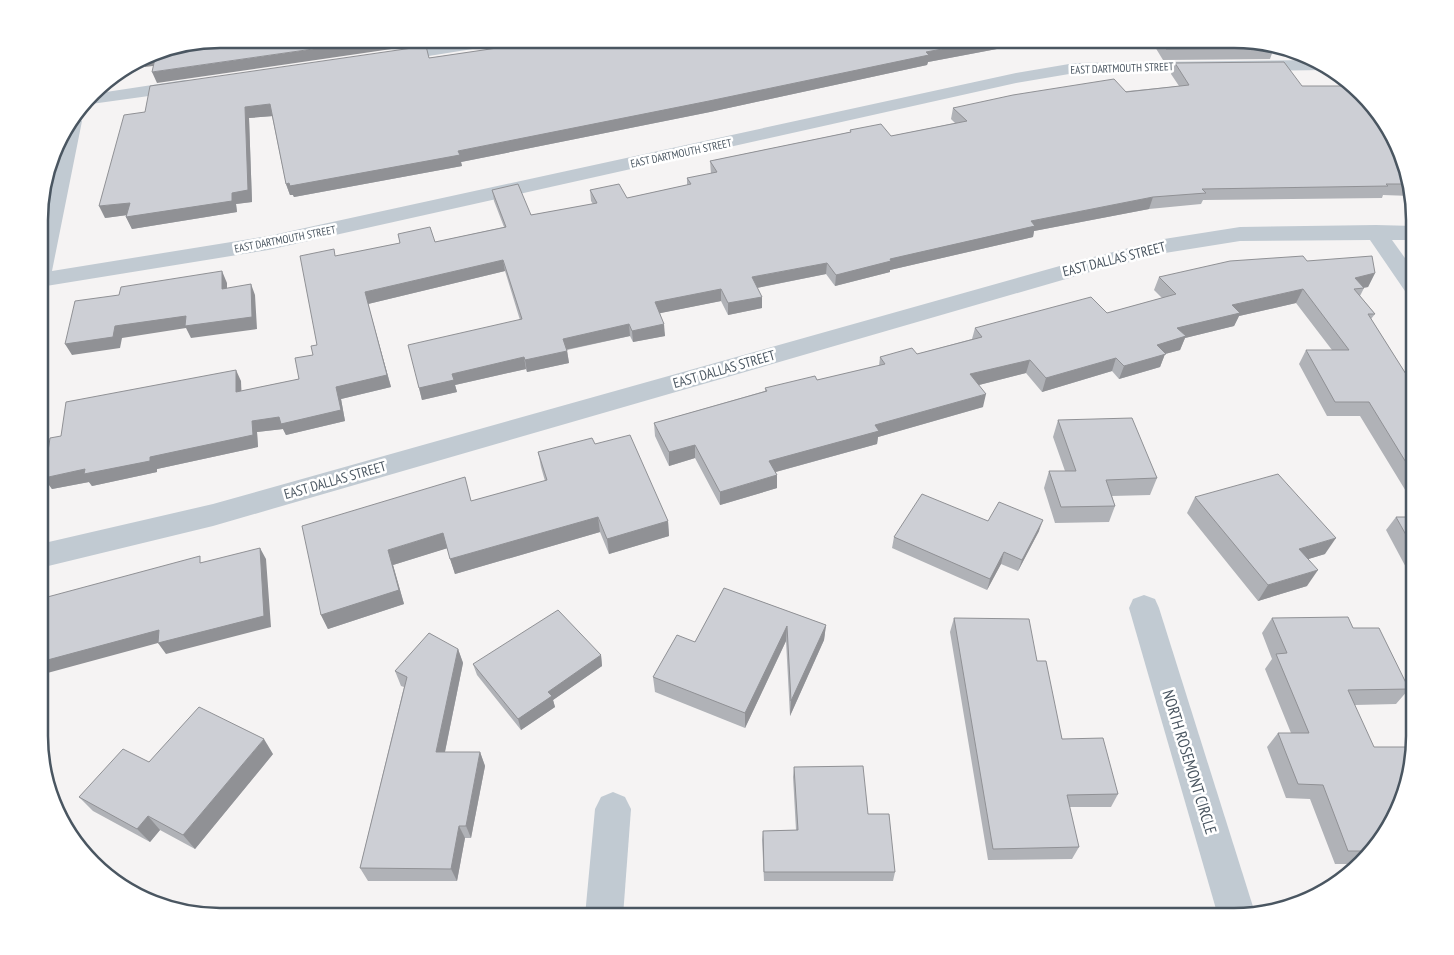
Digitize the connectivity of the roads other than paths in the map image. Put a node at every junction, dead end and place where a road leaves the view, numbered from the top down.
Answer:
1 (434, 48) edge
2 (370, 60) edge
3 (1311, 65) edge
4 (204, 83) edge
5 (97, 99) edge
6 (68, 139) edge
7 (1376, 232) junction
8 (1406, 233) edge
9 (48, 236) edge
10 (1406, 276) edge
11 (48, 279) edge
12 (48, 554) edge
13 (1144, 608) dead end
14 (613, 809) dead end
15 (1233, 907) edge
16 (605, 908) edge

1 - 2 street
3 - 11 street, EAST DARTMOUTH STREET
4 - 5 street
6 - 9 street
7 - 8 street, EAST DALLAS STREET
7 - 10 street
7 - 12 street, EAST DALLAS STREET
13 - 15 street, NORTH ROSEMONT CIRCLE
14 - 16 street

